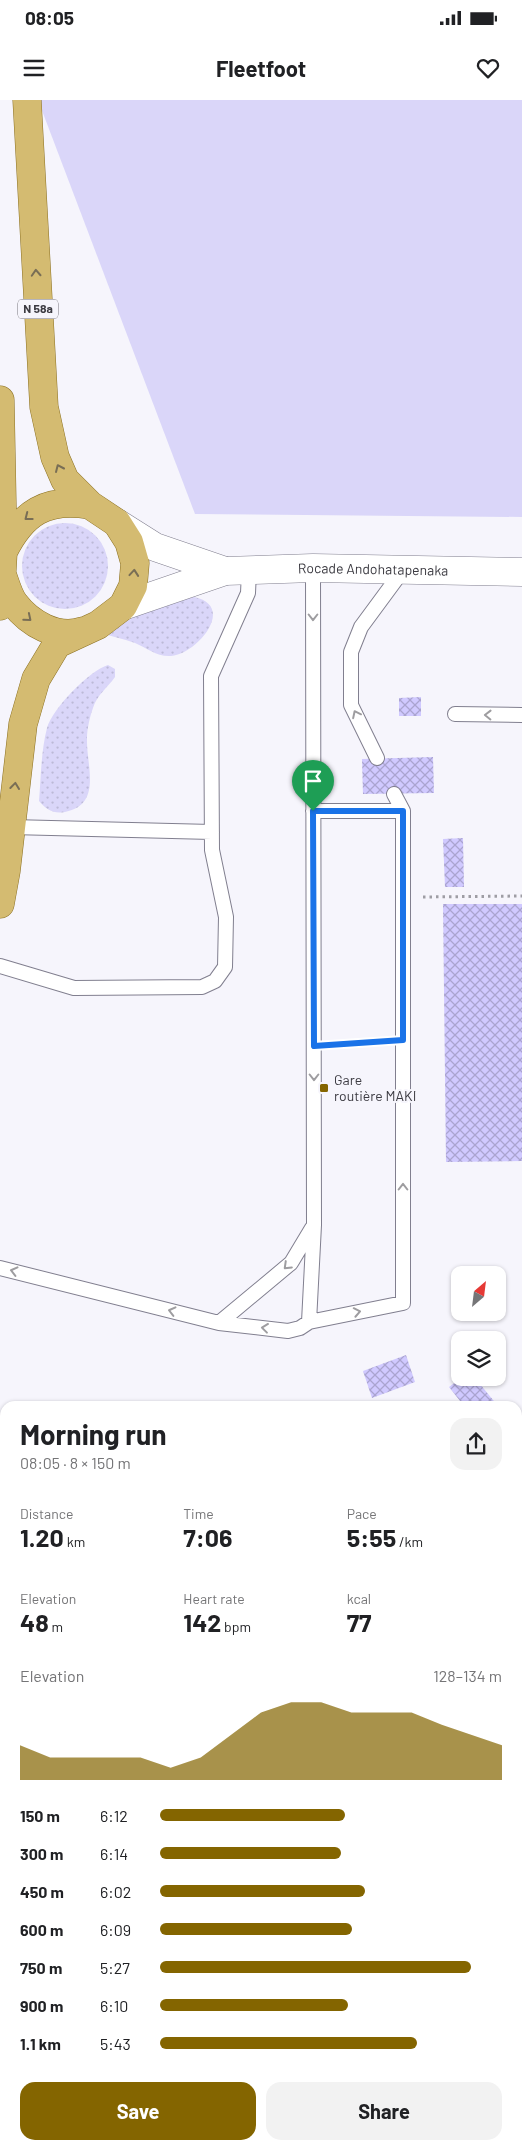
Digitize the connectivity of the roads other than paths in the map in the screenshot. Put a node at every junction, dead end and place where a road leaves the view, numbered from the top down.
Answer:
1 (27, 100) edge
2 (0, 400) edge
3 (90, 504) junction
4 (117, 523) junction
5 (3, 565) junction
6 (313, 568) junction
7 (404, 570) junction
8 (237, 571) junction
9 (522, 572) edge
10 (0, 606) edge
11 (123, 606) junction
12 (98, 625) junction
13 (455, 714) dead end
14 (522, 715) edge
15 (377, 758) dead end
16 (394, 794) dead end
17 (313, 811) junction
18 (403, 811) junction
19 (11, 827) junction
20 (212, 832) junction
21 (0, 904) edge
22 (0, 966) edge
23 (314, 1225) junction
24 (0, 1268) edge
25 (309, 1322) junction
26 (219, 1323) junction

3 -> 1 main road, N 58a
2 - 5 main road
3 - 4 main road
3 -> 5 main road
4 - 8 main road
11 -> 4 main road
5 - 10 main road
5 -> 12 main road
6 - 7 main road, Rocade Andohatapenaka
6 - 8 main road, Rocade Andohatapenaka
6 -> 17 lane
7 - 9 main road, Rocade Andohatapenaka
15 -> 7 lane
8 - 11 main road
8 - 20 lane
11 - 12 main road
19 -> 12 main road
14 -> 13 lane
16 - 18 lane
17 - 18 lane
17 -> 23 lane
25 -> 18 lane
19 - 20 lane
19 - 21 main road
20 - 22 lane
23 - 25 lane
23 -> 26 lane
26 -> 24 lane
25 -> 26 lane

